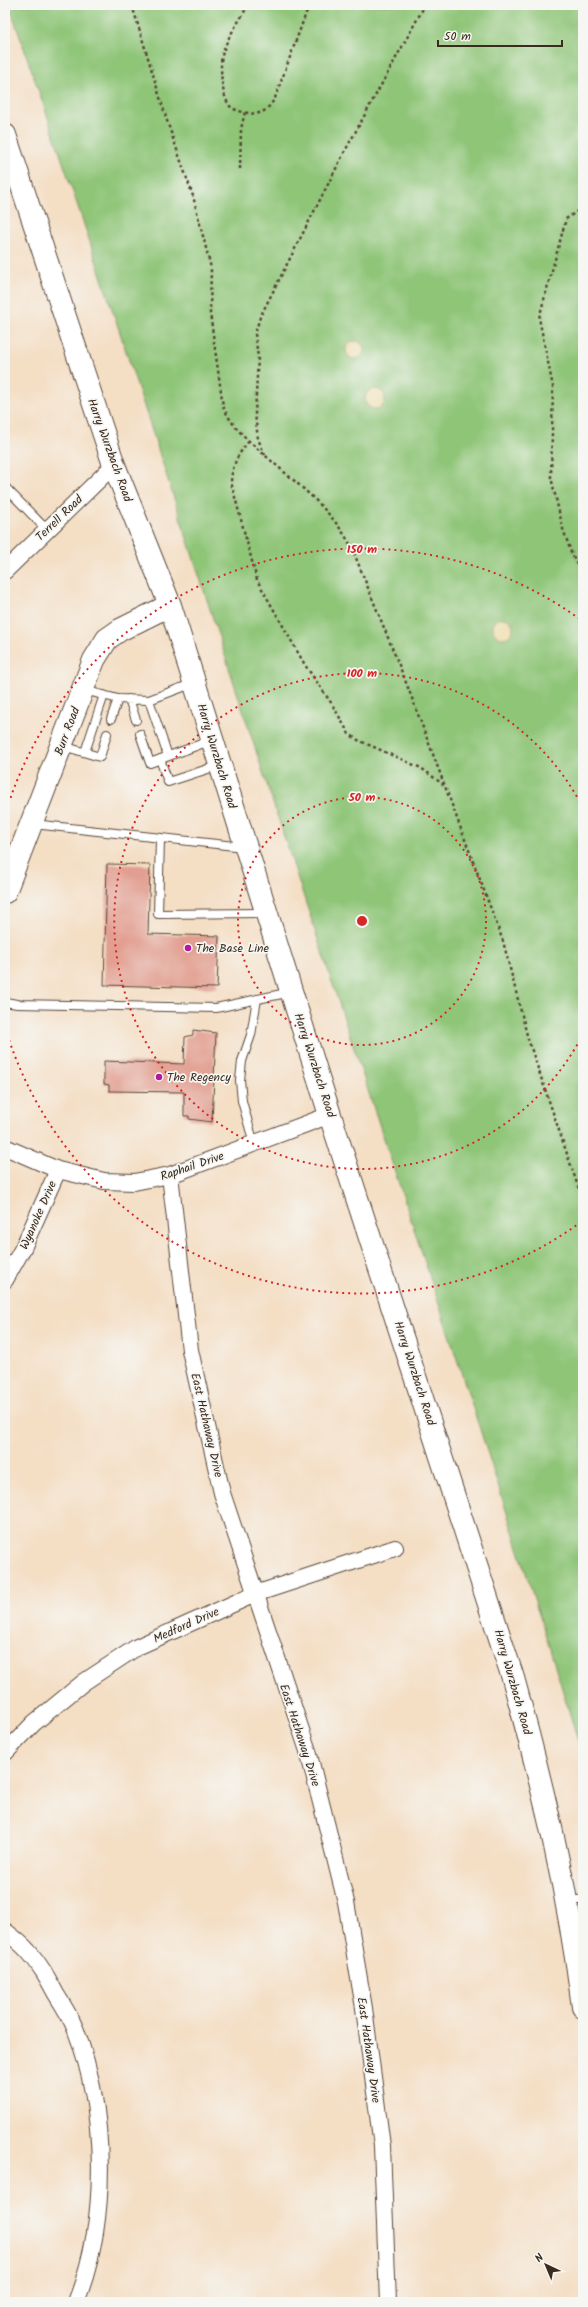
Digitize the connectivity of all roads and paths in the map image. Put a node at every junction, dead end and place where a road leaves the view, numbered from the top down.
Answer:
1 (132, 5) edge
2 (248, 5) edge
3 (309, 5) edge
4 (425, 5) edge
5 (245, 112) junction
6 (5, 135) edge
7 (240, 169) dead end
8 (583, 207) edge
9 (249, 441) junction
10 (265, 456) junction
11 (114, 465) junction
12 (5, 487) edge
13 (47, 530) junction
14 (5, 571) edge
15 (583, 576) edge
16 (170, 605) junction
17 (194, 683) junction
18 (83, 690) junction
19 (104, 695) junction
20 (118, 698) junction
21 (129, 699) junction
22 (149, 700) junction
23 (111, 719) dead end
24 (136, 720) dead end
25 (107, 734) dead end
26 (140, 734) dead end
27 (212, 740) junction
28 (62, 745) junction
29 (85, 752) junction
30 (164, 757) junction
31 (220, 765) junction
32 (445, 786) junction
33 (32, 824) junction
34 (160, 839) junction
35 (246, 847) junction
36 (5, 892) edge
37 (267, 913) junction
38 (291, 992) junction
39 (257, 999) junction
40 (5, 1002) edge
41 (330, 1115) junction
42 (254, 1144) junction
43 (5, 1147) edge
44 (58, 1170) junction
45 (170, 1175) junction
46 (583, 1201) edge
47 (5, 1280) edge
48 (395, 1548) dead end
49 (255, 1594) junction
50 (5, 1753) edge
51 (575, 1901) edge
52 (5, 1931) edge
53 (583, 2007) edge
54 (85, 2280) junction
55 (76, 2302) edge
56 (88, 2302) edge
57 (388, 2302) edge

1 - 9 path
2 - 5 path
3 - 5 path
4 - 10 path
5 - 7 path
6 - 11 main road, Harry Wurzbach Road
8 - 15 path
9 - 10 path
9 - 32 path
10 - 32 path
11 - 13 street, Terrell Road
11 - 16 main road, Harry Wurzbach Road
12 - 13 lane
13 - 14 street, Terrell Road
16 - 17 main road, Harry Wurzbach Road
16 - 18 main road, Burr Road
17 - 22 lane
17 - 27 main road, Harry Wurzbach Road
18 - 19 lane
18 - 28 main road, Burr Road
19 - 20 lane
19 - 29 lane
20 - 21 lane
20 - 23 lane
21 - 22 lane
21 - 24 lane
22 - 30 lane
25 - 29 lane
26 - 30 lane
27 - 30 lane
27 - 31 main road, Harry Wurzbach Road
28 - 29 lane
28 - 33 main road, Burr Road
30 - 31 lane
31 - 35 main road, Harry Wurzbach Road
32 - 46 path
33 - 34 lane
33 - 36 main road, Burr Road
34 - 35 lane
34 - 37 lane
35 - 37 main road, Harry Wurzbach Road
37 - 38 main road, Harry Wurzbach Road
38 - 39 lane
38 - 41 main road, Harry Wurzbach Road
39 - 40 lane
39 - 42 lane
41 - 42 street, Raphail Drive
41 - 51 main road, Harry Wurzbach Road
42 - 45 street, Raphail Drive
43 - 44 street, Raphail Drive
44 - 45 street, Raphail Drive
44 - 47 street, Wyanoke Drive
45 - 49 street, East Hathaway Drive
48 - 49 street, Medford Drive
49 - 50 street, Medford Drive
49 - 57 street, East Hathaway Drive
51 - 53 main road, Harry Wurzbach Road
52 - 54 street
54 - 55 street
54 - 56 street

